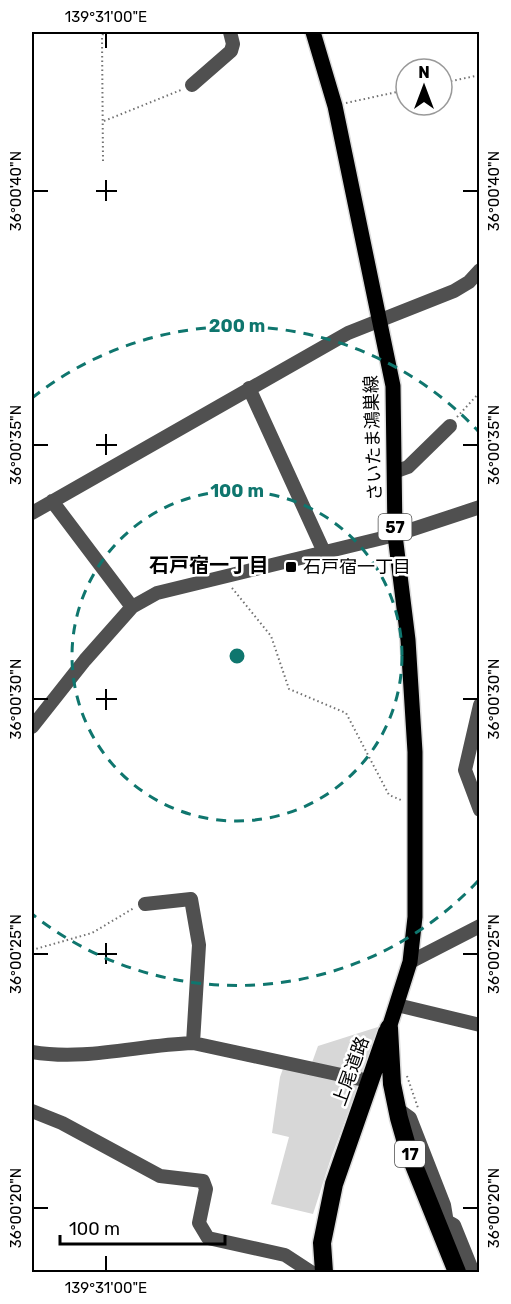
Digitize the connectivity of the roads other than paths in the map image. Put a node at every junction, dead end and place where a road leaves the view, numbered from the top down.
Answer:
1 (230, 32) edge
2 (313, 32) edge
3 (192, 86) road end
4 (480, 270) edge
5 (381, 321) junction
6 (249, 388) junction
7 (450, 426) road end
8 (394, 472) junction
9 (52, 501) junction
10 (480, 507) edge
11 (32, 513) edge
12 (395, 534) junction
13 (324, 552) junction
14 (132, 607) junction
15 (480, 705) edge
16 (32, 727) edge
17 (480, 810) edge
18 (145, 904) road end
19 (480, 926) edge
20 (410, 962) junction
21 (397, 1005) junction
22 (480, 1025) edge
23 (389, 1028) junction
24 (193, 1043) junction
25 (32, 1052) edge
26 (369, 1081) junction
27 (32, 1111) edge
28 (443, 1228) junction
29 (312, 1272) edge
30 (324, 1272) edge
31 (456, 1272) edge
32 (473, 1272) edge

1 - 3 street
2 - 5 main road, さいたま鴻巣線 / 57
4 - 5 street
5 - 6 street
5 - 8 main road, さいたま鴻巣線 / 57
6 - 9 street
6 - 13 street
7 - 8 street
8 - 12 main road, さいたま鴻巣線 / 57
9 - 11 street
9 - 14 street
10 - 12 street
12 - 13 street
12 - 20 main road, さいたま鴻巣線 / 57
13 - 14 street
14 - 16 street
15 - 17 street
18 - 24 street
19 - 20 street
20 - 21 main road, さいたま鴻巣線 / 57
21 - 22 street
21 - 23 main road, さいたま鴻巣線 / 57
23 - 26 highway, 上尾道路
23 - 28 highway, 上尾道路 / 17
24 - 25 street
24 - 26 street
26 - 30 highway, 上尾道路
27 - 29 street
28 - 31 highway, 上尾道路 / 17
28 - 32 street

